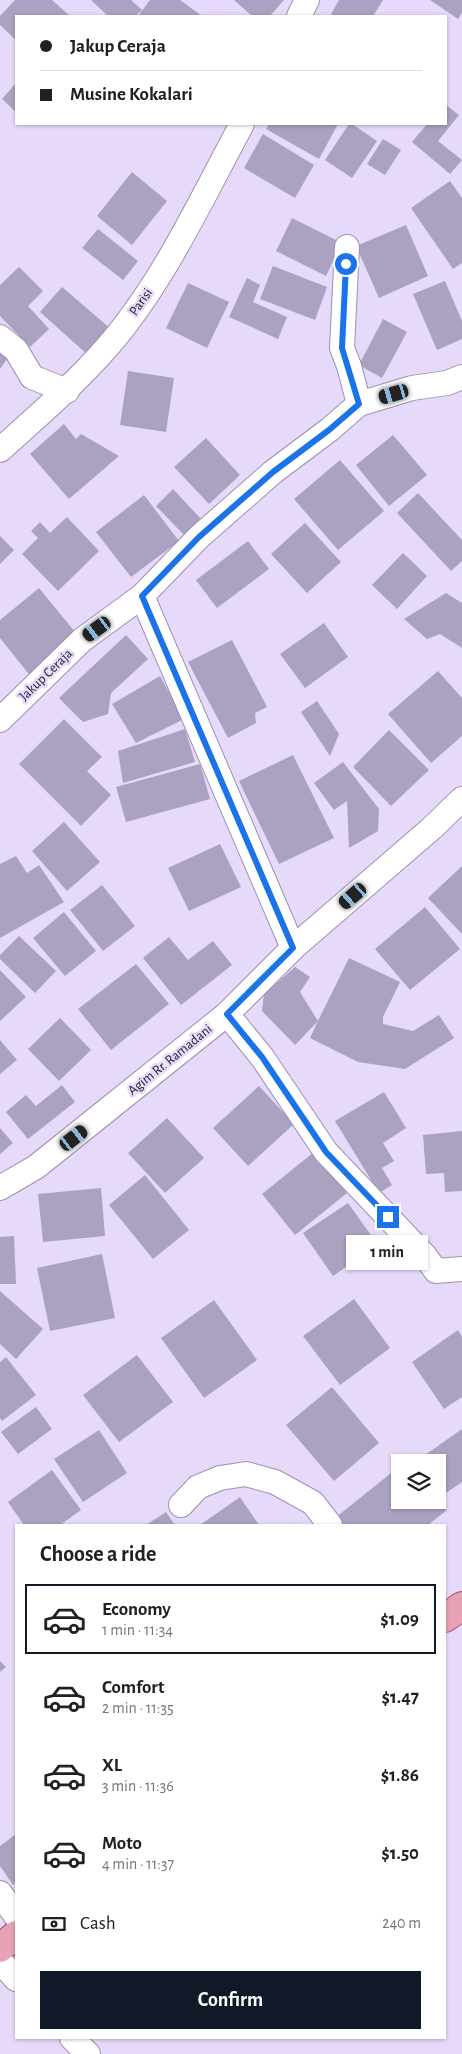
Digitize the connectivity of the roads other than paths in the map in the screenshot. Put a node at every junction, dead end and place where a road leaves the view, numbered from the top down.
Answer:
1 (307, 0) edge
2 (300, 15) edge
3 (241, 125) edge
4 (347, 247) dead end
5 (0, 337) edge
6 (462, 377) edge
7 (67, 392) junction
8 (359, 404) junction
9 (0, 450) edge
10 (142, 596) junction
11 (0, 720) edge
12 (462, 799) edge
13 (293, 948) junction
14 (227, 1014) junction
15 (0, 1188) edge
16 (462, 1269) edge
17 (181, 1505) dead end
18 (329, 1524) edge
19 (462, 1606) edge
20 (446, 1617) edge
21 (0, 1892) edge
22 (15, 1914) edge
23 (15, 1937) edge
24 (0, 1948) edge
25 (0, 1961) edge
26 (15, 1978) edge
27 (73, 2039) edge
28 (88, 2054) edge

1 - 2 street
3 - 7 street, Parisi
4 - 8 street
5 - 7 street
6 - 8 street, Jakup Ceraja
7 - 9 street, Parisi
8 - 10 street, Jakup Ceraja
10 - 11 street, Jakup Ceraja
10 - 13 street
12 - 13 street, Agim Rr. Ramadani
13 - 14 street, Agim Rr. Ramadani
14 - 15 street, Agim Rr. Ramadani
14 - 16 street
17 - 18 street
19 - 20 main road
21 - 22 street
23 - 24 main road
25 - 26 street
27 - 28 street

